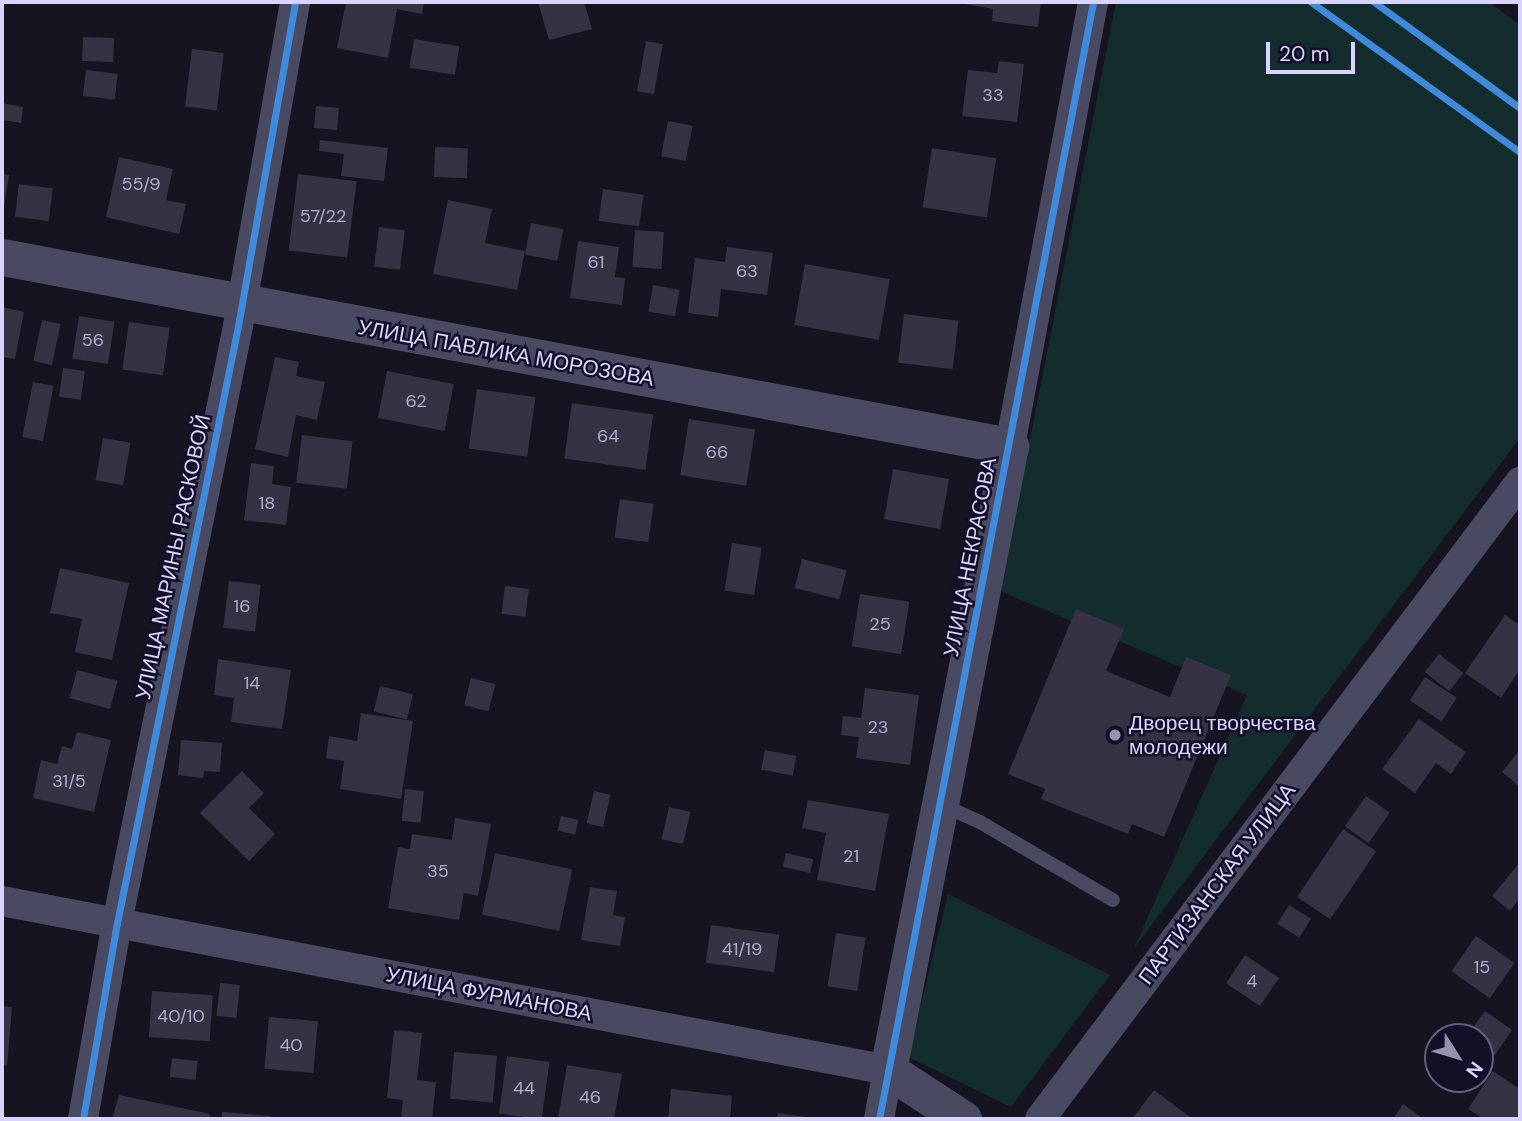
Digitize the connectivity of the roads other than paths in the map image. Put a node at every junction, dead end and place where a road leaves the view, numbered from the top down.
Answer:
1 (295, 2) edge
2 (1093, 2) edge
3 (2, 257) edge
4 (242, 304) junction
5 (1010, 446) junction
6 (1520, 482) edge
7 (940, 804) junction
8 (1113, 900) dead end
9 (2, 901) edge
10 (117, 923) junction
11 (888, 1070) junction
12 (83, 1119) edge
13 (879, 1119) edge
14 (963, 1119) edge
15 (1041, 1119) edge

1 - 4 street, УЛИЦА МАРИНЫ РАСКОВОЙ
2 - 5 street, УЛИЦА НЕКРАСОВА
3 - 4 street, УЛИЦА ПАВЛИКА МОРОЗОВА
4 - 5 street, УЛИЦА ПАВЛИКА МОРОЗОВА
4 - 10 street, УЛИЦА МАРИНЫ РАСКОВОЙ
5 - 7 street, УЛИЦА НЕКРАСОВА
6 - 15 street, ПАРТИЗАНСКАЯ УЛИЦА
7 - 8 lane
7 - 11 street, УЛИЦА НЕКРАСОВА
9 - 10 street, УЛИЦА ФУРМАНОВА
10 - 11 street, УЛИЦА ФУРМАНОВА
10 - 12 street, УЛИЦА МАРИНЫ РАСКОВОЙ
11 - 13 street, УЛИЦА НЕКРАСОВА
11 - 14 street, УЛИЦА ФУРМАНОВА

